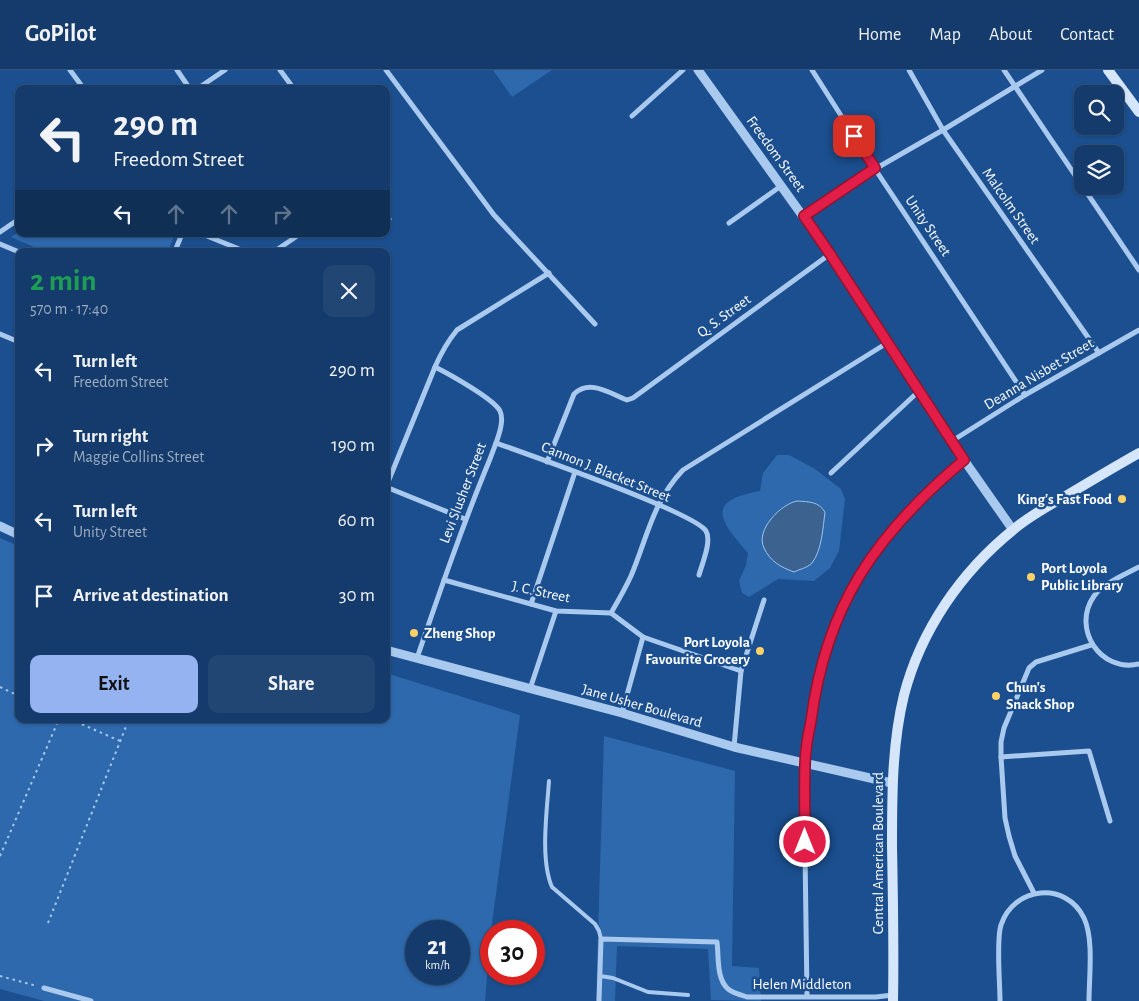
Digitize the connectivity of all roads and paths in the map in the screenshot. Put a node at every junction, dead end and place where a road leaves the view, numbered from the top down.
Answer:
1 (70, 70) edge
2 (177, 70) edge
3 (225, 70) edge
4 (280, 70) edge
5 (386, 70) edge
6 (684, 70) edge
7 (698, 70) edge
8 (812, 70) edge
9 (909, 70) edge
10 (1004, 70) edge
11 (1042, 70) edge
12 (1108, 70) edge
13 (81, 85) edge
14 (187, 85) edge
15 (203, 85) edge
16 (291, 85) edge
17 (1015, 86) junction
18 (1139, 112) edge
19 (632, 116) dead end
20 (943, 130) junction
21 (875, 168) junction
22 (782, 186) junction
23 (804, 216) junction
24 (15, 222) edge
25 (729, 222) dead end
26 (0, 232) edge
27 (209, 237) edge
28 (296, 237) edge
29 (0, 244) edge
30 (237, 248) edge
31 (279, 248) edge
32 (15, 250) edge
33 (830, 254) junction
34 (1139, 270) edge
35 (549, 273) junction
36 (595, 324) dead end
37 (1139, 330) edge
38 (0, 334) edge
39 (15, 340) edge
40 (887, 343) junction
41 (1099, 353) junction
42 (435, 367) junction
43 (919, 391) junction
44 (1025, 396) junction
45 (952, 441) junction
46 (496, 443) junction
47 (1139, 453) edge
48 (964, 460) junction
49 (547, 462) junction
50 (575, 472) junction
51 (831, 473) dead end
52 (390, 477) edge
53 (390, 489) edge
54 (658, 504) junction
55 (465, 519) junction
56 (0, 526) edge
57 (15, 530) edge
58 (1013, 530) junction
59 (1139, 567) edge
60 (699, 575) dead end
61 (444, 580) junction
62 (764, 600) dead end
63 (531, 604) junction
64 (556, 611) junction
65 (611, 614) junction
66 (643, 637) junction
67 (1091, 645) junction
68 (390, 651) edge
69 (417, 658) junction
70 (1139, 664) edge
71 (741, 671) junction
72 (0, 687) edge
73 (530, 690) junction
74 (15, 694) edge
75 (622, 713) junction
76 (57, 723) edge
77 (79, 723) edge
78 (127, 723) edge
79 (120, 741) junction
80 (734, 747) junction
81 (1001, 757) junction
82 (805, 764) junction
83 (550, 780) dead end
84 (892, 783) junction
85 (1110, 821) dead end
86 (0, 856) edge
87 (1034, 892) junction
88 (48, 923) dead end
89 (601, 939) junction
90 (0, 976) edge
91 (600, 976) junction
92 (44, 988) joint
93 (688, 995) dead end
94 (806, 996) junction
95 (893, 998) edge
96 (90, 1001) edge
97 (599, 1001) edge
98 (1000, 1001) edge
99 (1089, 1001) edge

1 - 13 street
2 - 14 street
3 - 15 street
4 - 16 street
5 - 35 street
6 - 19 street
7 - 22 street, Freedom Street
8 - 21 street, Unity Street
9 - 20 street, Malcolm Street
10 - 17 street
11 - 17 street
12 - 18 main road
17 - 20 street
17 - 34 street
20 - 21 street
20 - 41 street, Malcolm Street
21 - 23 street
21 - 44 street, Unity Street
22 - 23 street, Freedom Street
22 - 25 street
23 - 33 street, Freedom Street
24 - 26 street
27 - 30 street
28 - 31 street
29 - 32 street
33 - 40 street, Freedom Street
33 - 49 street, Q. S. Street
35 - 36 street
35 - 42 street
37 - 41 street, Deanna Nisbet Street
38 - 39 street
40 - 43 street, Freedom Street
40 - 54 street
41 - 44 street, Deanna Nisbet Street
42 - 46 street, Levi Slusher Street
42 - 52 street
43 - 45 street, Freedom Street
43 - 51 street
44 - 45 street, Deanna Nisbet Street
45 - 48 street, Freedom Street
46 - 49 street, Cannon J. Blacket Street
46 - 55 street, Levi Slusher Street
47 - 58 main road, Central American Boulevard
48 - 58 street, Freedom Street
48 - 82 street
49 - 50 street, Cannon J. Blacket Street
50 - 54 street, Cannon J. Blacket Street
50 - 63 street
53 - 55 street
54 - 60 street, Cannon J. Blacket Street
54 - 65 street
55 - 61 street, Levi Slusher Street
56 - 57 street
58 - 84 main road, Central American Boulevard
59 - 67 street
61 - 63 street, J. C. Street
61 - 69 street, Levi Slusher Street
62 - 71 street
63 - 64 street, J. C. Street
64 - 65 street, J. C. Street
64 - 73 street
65 - 66 street
66 - 71 street
66 - 75 street
67 - 70 street
67 - 81 street
68 - 69 street, Jane Usher Boulevard
69 - 73 street, Jane Usher Boulevard
71 - 80 street
72 - 74 path
73 - 75 street, Jane Usher Boulevard
75 - 80 street, Jane Usher Boulevard
76 - 86 path
77 - 79 path
78 - 79 path
79 - 88 path
80 - 82 street, Jane Usher Boulevard
81 - 85 street
81 - 87 street
82 - 84 street, Jane Usher Boulevard
82 - 94 street
83 - 89 lane
84 - 95 main road, Central American Boulevard
87 - 98 street
87 - 99 street
89 - 91 street
89 - 94 street, Helen Middleton
90 - 92 path
91 - 93 lane
91 - 97 street
92 - 96 street
94 - 95 street, Helen Middleton

